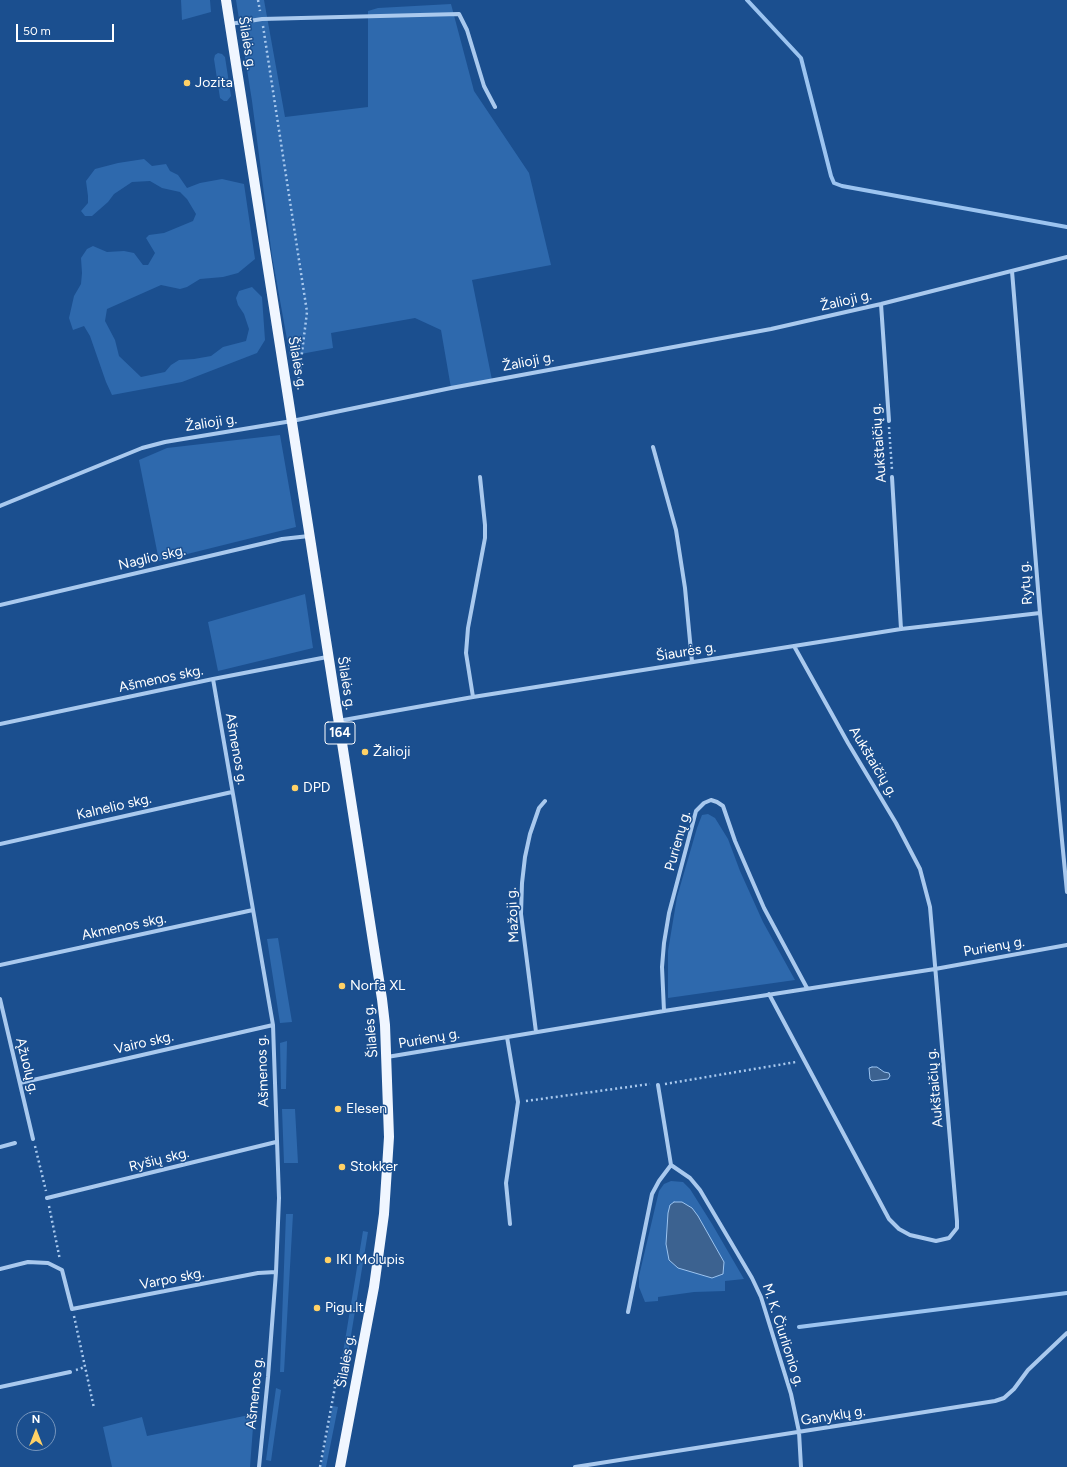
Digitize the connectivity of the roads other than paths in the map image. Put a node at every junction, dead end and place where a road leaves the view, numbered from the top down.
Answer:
1 (226, 0) edge
2 (230, 24) junction
3 (495, 107) dead end
4 (1067, 257) edge
5 (1012, 270) junction
6 (880, 304) junction
7 (292, 421) junction
8 (889, 421) road end
9 (653, 447) dead end
10 (480, 477) dead end
11 (892, 477) road end
12 (0, 506) edge
13 (310, 536) junction
14 (0, 605) edge
15 (1040, 613) junction
16 (901, 629) junction
17 (794, 646) junction
18 (328, 657) junction
19 (692, 662) junction
20 (212, 679) junction
21 (473, 697) junction
22 (338, 721) junction
23 (0, 724) edge
24 (232, 792) junction
25 (545, 801) dead end
26 (0, 844) edge
27 (1067, 892) edge
28 (253, 910) junction
29 (1067, 945) edge
30 (0, 965) edge
31 (935, 969) junction
32 (807, 988) junction
33 (769, 994) junction
34 (0, 999) edge
35 (664, 1011) junction
36 (273, 1025) junction
37 (536, 1032) junction
38 (507, 1037) junction
39 (387, 1057) junction
40 (20, 1083) junction
41 (658, 1085) dead end
42 (33, 1139) dead end
43 (276, 1142) junction
44 (15, 1143) dead end
45 (0, 1147) edge
46 (671, 1165) junction
47 (47, 1198) dead end
48 (510, 1224) dead end
49 (0, 1268) edge
50 (276, 1272) junction
51 (628, 1312) dead end
52 (1067, 1333) edge
53 (70, 1372) dead end
54 (0, 1387) edge
55 (799, 1432) junction
56 (259, 1467) edge
57 (340, 1467) edge
58 (575, 1467) edge
59 (801, 1467) edge

1 - 2 main road, Šilalės g. / 164
2 - 3 street
2 - 7 main road, Šilalės g. / 164
4 - 5 street, Žalioji g.
5 - 6 street, Žalioji g.
5 - 15 street, Rytų g.
6 - 7 street, Žalioji g.
6 - 8 street, Aukštaičių g.
7 - 12 street, Žalioji g.
7 - 13 main road, Šilalės g. / 164
9 - 19 street
10 - 21 street
11 - 16 street, Aukštaičių g.
13 - 14 street, Naglio skg.
13 - 18 main road, Šilalės g. / 164
15 - 16 street, Šiaurės g.
15 - 27 street, Rytų g.
16 - 17 street, Šiaurės g.
17 - 19 street, Šiaurės g.
17 - 31 street, Aukštaičių g.
18 - 20 street, Ašmenos skg.
18 - 22 main road, Šilalės g. / 164
19 - 21 street, Šiaurės g.
20 - 23 street, Ašmenos skg.
20 - 24 street, Ašmenos g.
21 - 22 street, Šiaurės g.
22 - 39 main road, Šilalės g. / 164
24 - 26 street, Kalnelio skg.
24 - 28 street, Ašmenos g.
25 - 37 street, Mažoji g.
28 - 30 street, Akmenos skg.
28 - 36 street, Ašmenos g.
29 - 31 street, Purienų g.
31 - 32 street, Purienų g.
31 - 33 street, Aukštaičių g.
32 - 33 street, Purienų g.
32 - 35 street, Purienų g.
33 - 35 street, Purienų g.
34 - 40 street, Ąžuolų g.
35 - 37 street, Purienų g.
36 - 40 street, Vairo skg.
36 - 43 street, Ašmenos g.
37 - 38 street, Purienų g.
38 - 39 street, Purienų g.
38 - 48 street
39 - 57 main road, Šilalės g. / 164
40 - 42 street, Ąžuolų g.
41 - 46 street
43 - 47 street, Ryšių skg.
43 - 50 street, Ašmenos g.
44 - 45 street
46 - 51 street
46 - 55 street, M. K. Čiurlionio g.
49 - 50 street, Varpo skg.
50 - 56 street, Ašmenos g.
52 - 55 street, Ganyklų g.
53 - 54 street
55 - 58 street, Ganyklų g.
55 - 59 street, M. K. Čiurlionio g.

